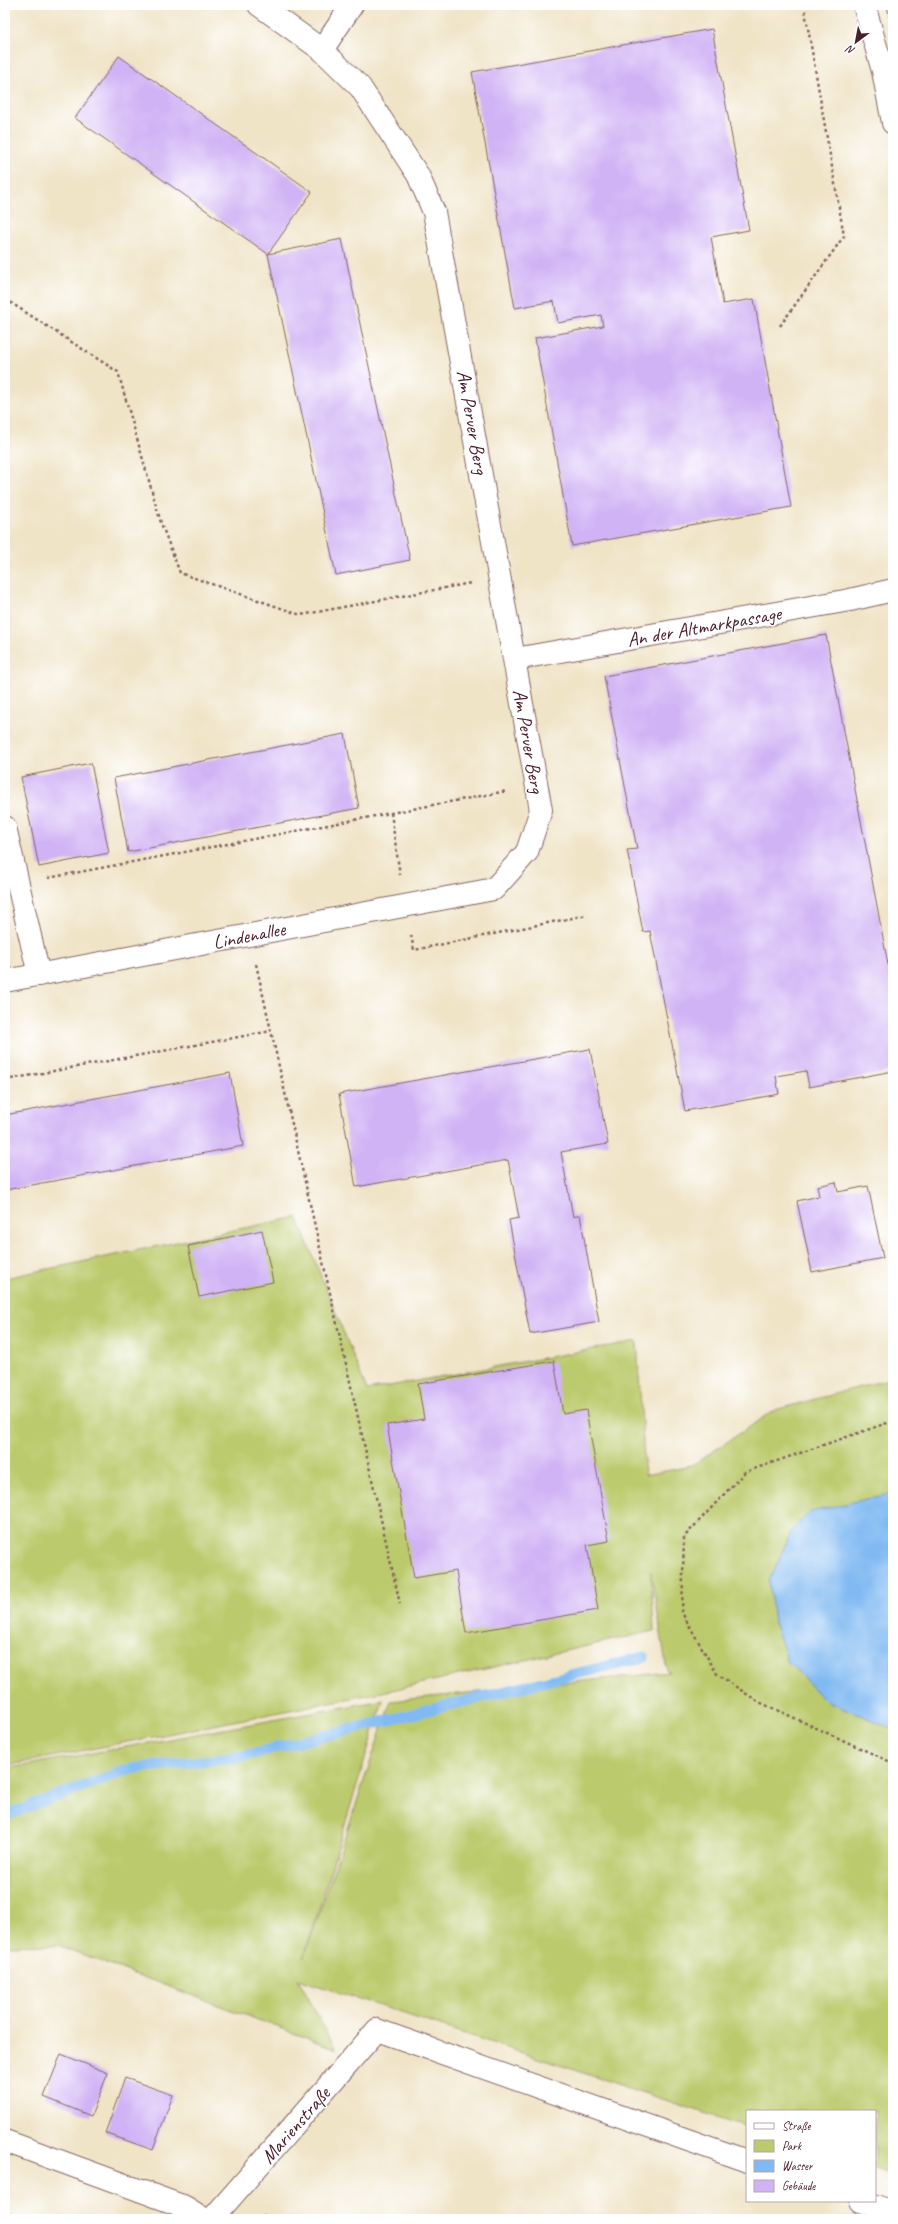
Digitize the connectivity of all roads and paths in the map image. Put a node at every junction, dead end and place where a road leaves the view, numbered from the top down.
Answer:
1 (259, 5) edge
2 (352, 5) edge
3 (804, 5) edge
4 (864, 5) edge
5 (322, 50) junction
6 (893, 123) edge
7 (5, 299) edge
8 (780, 326) dead end
9 (500, 577) junction
10 (893, 590) edge
11 (515, 659) junction
12 (537, 785) junction
13 (5, 827) edge
14 (18, 884) junction
15 (494, 890) joint
16 (249, 935) junction
17 (39, 975) junction
18 (5, 981) edge
19 (271, 1031) junction
20 (5, 1080) edge
21 (893, 1421) edge
22 (400, 1604) dead end
23 (893, 1763) edge
24 (5, 2142) edge
25 (746, 2161) edge
26 (864, 2202) edge
27 (893, 2212) edge
28 (204, 2219) edge
29 (212, 2219) edge

1 - 5 street, Am Perver Berg
2 - 5 street
3 - 8 path
4 - 6 street
5 - 9 street, Am Perver Berg
7 - 9 path
9 - 11 street, Am Perver Berg
10 - 11 street, An der Altmarkpassage
11 - 12 street, Am Perver Berg
12 - 14 path
12 - 15 street, Am Perver Berg
13 - 14 street
14 - 17 street
15 - 16 street, Lindenallee
16 - 17 street, Lindenallee
16 - 19 path
17 - 18 street, Lindenallee
19 - 20 path
19 - 22 path
21 - 23 path
24 - 28 street
25 - 29 street, Marienstraße
26 - 27 street

